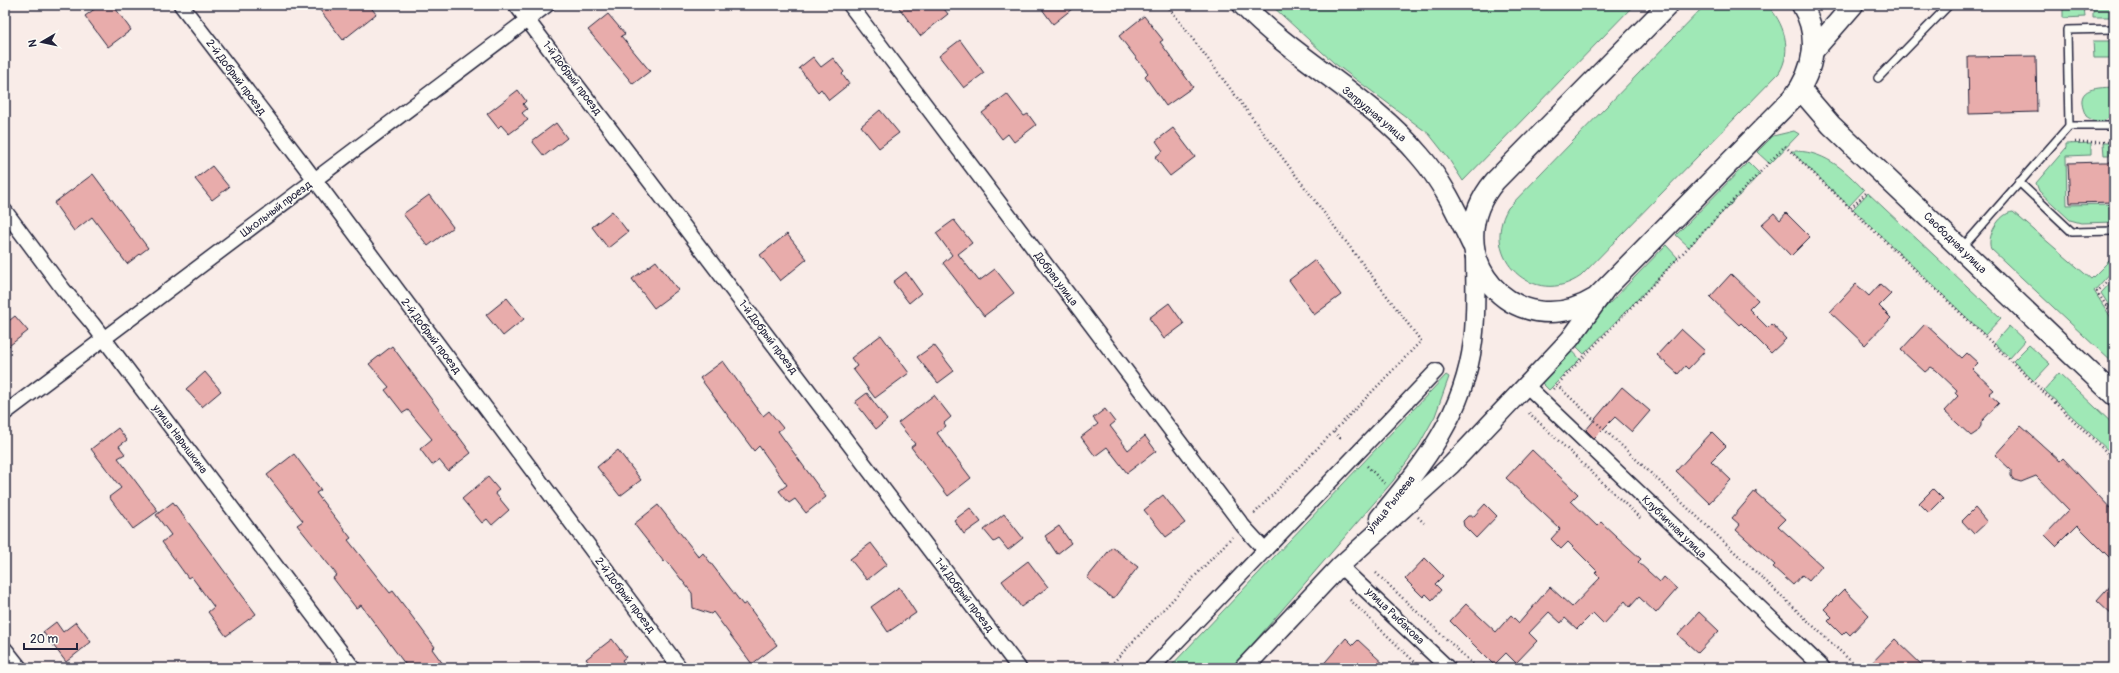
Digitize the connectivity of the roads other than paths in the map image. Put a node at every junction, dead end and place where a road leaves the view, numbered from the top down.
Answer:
1 (181, 5) edge
2 (516, 5) edge
3 (547, 5) edge
4 (850, 5) edge
5 (1243, 5) edge
6 (1668, 5) edge
7 (1802, 5) edge
8 (1853, 5) edge
9 (1949, 5) edge
10 (527, 20) junction
11 (2114, 29) edge
12 (1813, 51) junction
13 (1878, 78) dead end
14 (1800, 89) junction
15 (2069, 126) junction
16 (2114, 126) edge
17 (315, 179) junction
18 (2019, 182) junction
19 (5, 211) edge
20 (2114, 231) edge
21 (1961, 249) junction
22 (1475, 250) junction
23 (1607, 288) junction
24 (104, 338) junction
25 (1436, 371) dead end
26 (1526, 385) junction
27 (2114, 395) edge
28 (5, 412) edge
29 (1265, 550) junction
30 (1340, 566) junction
31 (5, 649) edge
32 (20, 668) edge
33 (353, 668) edge
34 (680, 668) edge
35 (1019, 668) edge
36 (1152, 668) edge
37 (1244, 668) edge
38 (1448, 668) edge
39 (1823, 668) edge

1 - 17 street, 2-й Добрый проезд
2 - 10 street, 1-й Добрый проезд
3 - 10 street, Школьный проезд
4 - 29 street, Добрая улица
5 - 22 main road, Запрудная улица
6 - 22 main road
7 - 12 main road
8 - 12 main road
9 - 13 lane
10 - 17 street, Школьный проезд
10 - 35 street, 1-й Добрый проезд
11 - 15 lane
12 - 14 main road
14 - 21 main road, Свободная улица
14 - 23 main road
15 - 16 lane
15 - 18 lane
17 - 24 street, Школьный проезд
17 - 34 street, 2-й Добрый проезд
18 - 20 lane
18 - 21 lane
19 - 24 street, улица Нарышкина
21 - 27 main road, Свободная улица
22 - 23 main road
22 - 30 street, улица Рылеева
23 - 26 street, улица Рылеева
24 - 28 street, Школьный проезд
24 - 33 street, улица Нарышкина
25 - 29 street
26 - 30 street, улица Рылеева
26 - 39 street, Клубничная улица
29 - 36 street
30 - 37 street, улица Рылеева
30 - 38 street, улица Рыбакова
31 - 32 street

